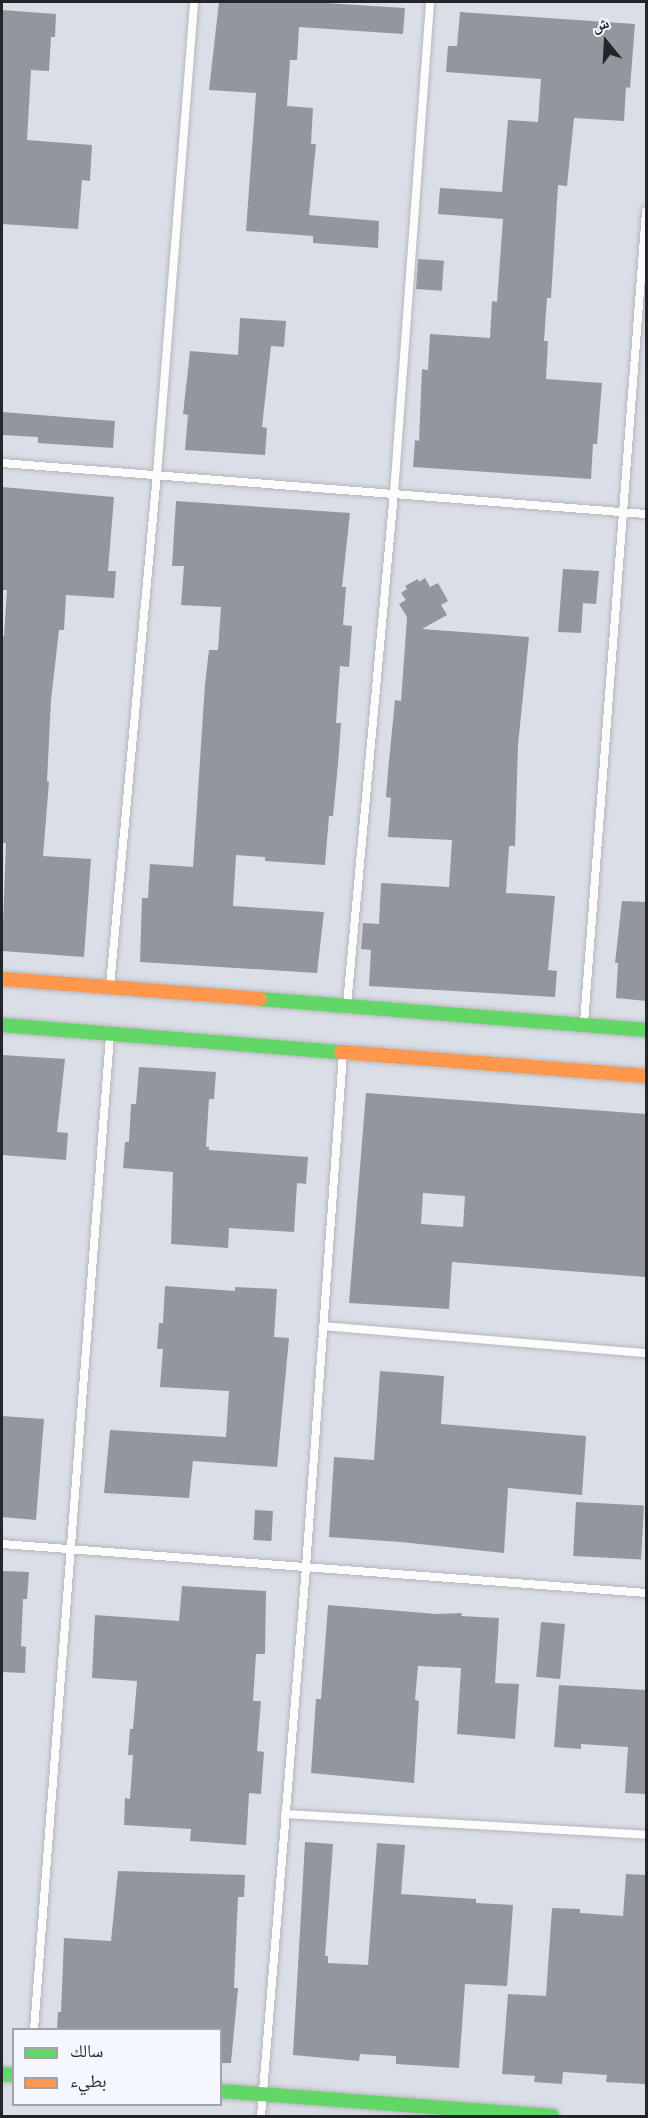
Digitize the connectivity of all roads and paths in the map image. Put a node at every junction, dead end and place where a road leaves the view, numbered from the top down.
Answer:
1 (194, 2) edge
2 (430, 2) edge
3 (646, 211) edge
4 (2, 463) edge
5 (157, 474) junction
6 (394, 493) junction
7 (623, 512) junction
8 (646, 514) edge
9 (2, 979) edge
10 (110, 988) junction
11 (347, 1006) junction
12 (2, 1025) edge
13 (584, 1025) junction
14 (646, 1030) edge
15 (110, 1034) junction
16 (343, 1052) junction
17 (646, 1076) edge
18 (323, 1326) junction
19 (646, 1353) edge
20 (2, 1544) edge
21 (71, 1549) junction
22 (306, 1567) junction
23 (646, 1593) edge
24 (285, 1814) junction
25 (646, 1835) edge
26 (34, 2028) edge
27 (222, 2091) edge
28 (262, 2094) junction
29 (261, 2116) edge
30 (552, 2116) edge

1 - 5 lane
2 - 6 lane
3 - 7 lane
4 - 5 lane
5 - 6 lane
5 - 10 lane
6 - 7 lane
6 - 11 lane
7 - 8 lane
7 - 13 lane
9 - 10 street
10 - 11 street
11 - 13 street
12 - 15 street
13 - 14 street
15 - 16 street
15 - 21 lane
16 - 17 street
16 - 18 lane
18 - 19 lane
18 - 22 lane
20 - 21 lane
21 - 22 lane
21 - 26 lane
22 - 23 lane
22 - 24 lane
24 - 25 lane
24 - 28 lane
27 - 28 street
28 - 29 lane
28 - 30 street

